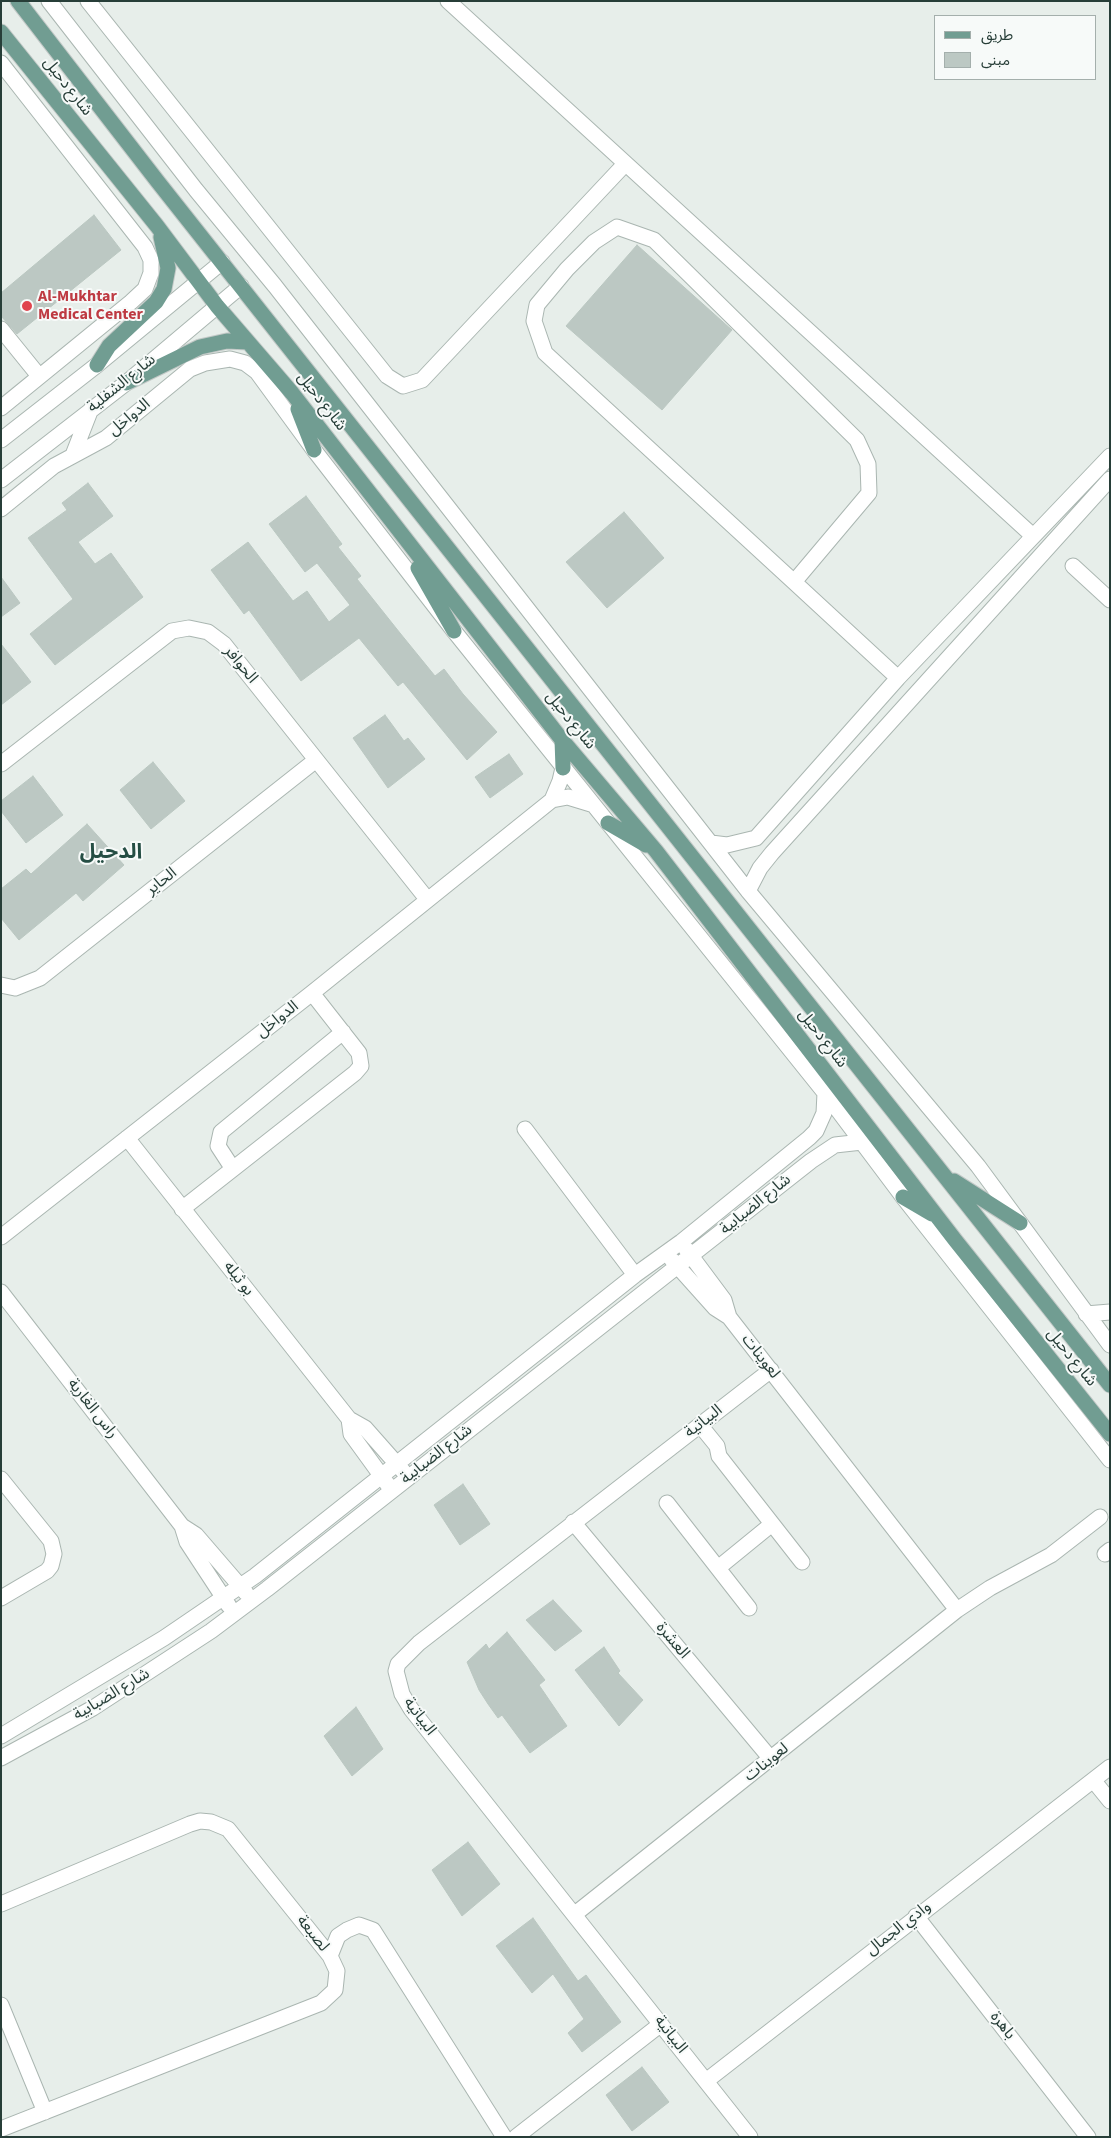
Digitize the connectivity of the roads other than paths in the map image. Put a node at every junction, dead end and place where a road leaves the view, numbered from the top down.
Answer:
1 (18, 1) edge
2 (49, 1) edge
3 (88, 1) edge
4 (448, 1) edge
5 (1, 32) edge
6 (1, 63) edge
7 (625, 164) junction
8 (157, 226) junction
9 (222, 262) junction
10 (198, 281) junction
11 (240, 286) junction
12 (217, 306) junction
13 (1, 329) edge
14 (248, 342) junction
15 (98, 365) junction
16 (39, 376) junction
17 (262, 378) joint
18 (126, 383) junction
19 (292, 393) junction
20 (1, 408) edge
21 (91, 409) junction
22 (3, 438) edge
23 (314, 450) junction
24 (73, 455) junction
25 (1110, 456) edge
26 (1110, 478) edge
27 (1, 480) edge
28 (1, 509) edge
29 (391, 521) junction
30 (1033, 536) junction
31 (1073, 566) dead end
32 (794, 582) junction
33 (1110, 600) edge
34 (454, 631) junction
35 (898, 678) junction
36 (562, 740) junction
37 (316, 760) junction
38 (1, 764) edge
39 (563, 768) junction
40 (552, 800) junction
41 (591, 804) junction
42 (608, 823) junction
43 (756, 838) junction
44 (710, 843) junction
45 (656, 851) junction
46 (772, 853) junction
47 (748, 891) junction
48 (427, 899) junction
49 (1, 985) edge
50 (312, 993) junction
51 (343, 1032) junction
52 (824, 1093) junction
53 (526, 1129) dead end
54 (127, 1138) junction
55 (862, 1142) junction
56 (233, 1169) junction
57 (943, 1174) junction
58 (903, 1197) junction
59 (182, 1209) junction
60 (937, 1216) junction
61 (1020, 1223) junction
62 (1, 1237) edge
63 (681, 1242) junction
64 (666, 1253) junction
65 (692, 1256) junction
66 (678, 1267) junction
67 (635, 1275) junction
68 (1, 1292) edge
69 (1110, 1312) edge
70 (1086, 1314) junction
71 (729, 1317) junction
72 (1110, 1346) edge
73 (771, 1370) junction
74 (1110, 1385) edge
75 (349, 1419) junction
76 (696, 1428) junction
77 (1110, 1434) edge
78 (1110, 1460) edge
79 (397, 1464) junction
80 (382, 1477) junction
81 (408, 1478) junction
82 (1, 1479) edge
83 (392, 1491) junction
84 (667, 1503) dead end
85 (1100, 1517) dead end
86 (573, 1522) junction
87 (772, 1524) junction
88 (182, 1526) junction
89 (802, 1562) dead end
90 (718, 1568) junction
91 (240, 1586) junction
92 (1, 1598) edge
93 (224, 1598) junction
94 (252, 1600) junction
95 (749, 1608) dead end
96 (957, 1610) junction
97 (234, 1613) junction
98 (1, 1736) edge
99 (1, 1758) edge
100 (771, 1759) junction
101 (1110, 1767) edge
102 (1093, 1780) junction
103 (1110, 1802) edge
104 (1, 1904) edge
105 (575, 1914) junction
106 (916, 1916) junction
107 (330, 1956) junction
108 (1, 2005) edge
109 (661, 2024) junction
110 (706, 2081) junction
111 (45, 2112) junction
112 (1, 2129) edge
113 (504, 2137) edge
114 (516, 2137) edge
115 (750, 2137) edge
116 (1088, 2137) edge

1 - 9 main road, شارع دحيل
2 - 44 street
3 - 7 street
4 - 7 street
5 - 8 main road, شارع دحيل
6 - 16 street
7 - 30 street
8 - 10 main road, شارع دحيل
8 - 15 main road
9 - 10 street, شارع الشفلية
9 - 11 main road, شارع دحيل
10 - 12 main road, شارع دحيل
10 - 15 street, شارع الشفلية
11 - 12 street, شارع الشفلية
11 - 57 main road, شارع دحيل
12 - 14 main road, شارع دحيل
12 - 18 street, شارع الشفلية
13 - 16 street
14 - 18 main road
14 - 19 main road, شارع دحيل
15 - 22 street, شارع الشفلية
16 - 20 street
17 - 23 street, شارع دحيل
17 - 24 street, الدواخل
18 - 21 street, شارع الشفلية
19 - 23 main road
19 - 29 main road, شارع دحيل
21 - 24 street
21 - 27 street, شارع الشفلية
23 - 34 street, شارع دحيل
24 - 28 street, الدواخل
25 - 30 street
26 - 46 street
29 - 34 main road
29 - 36 main road, شارع دحيل
30 - 35 street
31 - 33 street
32 - 32 street
32 - 35 street
34 - 39 street, شارع دحيل
35 - 43 street
36 - 39 main road
36 - 45 main road, شارع دحيل
37 - 38 street, الحوافر
37 - 48 street, الحوافر
37 - 49 street, الحاير
39 - 40 street
39 - 41 street, شارع دحيل
40 - 41 street
40 - 48 street, الدواخل
41 - 42 street, شارع دحيل
42 - 45 main road
42 - 52 street, شارع دحيل
43 - 44 street
43 - 46 street
44 - 47 street
45 - 60 main road, شارع دحيل
46 - 47 street
47 - 61 street
48 - 50 street, الدواخل
50 - 51 street
50 - 54 street, الدواخل
51 - 56 street
51 - 56 street
52 - 55 street, شارع دحيل
52 - 63 street, شارع الضبابية
53 - 67 street
54 - 59 street, بو ثيله
54 - 62 street, الدواخل
55 - 58 street, شارع دحيل
55 - 65 street, شارع الضبابية
56 - 59 street
57 - 61 main road
57 - 74 main road, شارع دحيل
58 - 60 main road
58 - 78 street, شارع دحيل
59 - 75 street, بو ثيله
60 - 77 main road, شارع دحيل
61 - 70 street
63 - 64 street, شارع الضبابية
63 - 65 street, لعوينات
64 - 66 street, لعوينات
64 - 67 street, شارع الضبابية
65 - 66 street, شارع الضبابية
65 - 71 street, لعوينات
66 - 71 street, لعوينات
66 - 81 street, شارع الضبابية
67 - 79 street, شارع الضبابية
68 - 88 street, راس الغارية
69 - 70 street
70 - 72 street
71 - 73 street, لعوينات
73 - 76 street, البياتية
73 - 96 street, لعوينات
75 - 79 street, بو ثيله
75 - 80 street, بو ثيله
76 - 86 street, البياتية
76 - 87 street
79 - 80 street, شارع الضبابية
79 - 81 street, بو ثيله
80 - 83 street, بو ثيله
80 - 91 street, شارع الضبابية
81 - 83 street, شارع الضبابية
82 - 92 street
83 - 94 street, شارع الضبابية
84 - 90 street
85 - 96 street, لعوينات
86 - 100 street, العشرة
86 - 105 street, البياتية
87 - 89 street
87 - 90 street
88 - 91 street, راس الغارية
88 - 93 street, راس الغارية
90 - 95 street
91 - 93 street, شارع الضبابية
91 - 94 street, راس الغارية
93 - 97 street, راس الغارية
93 - 98 street, شارع الضبابية
94 - 97 street, شارع الضبابية
96 - 100 street, لعوينات
97 - 99 street, شارع الضبابية
100 - 105 street, لعوينات
101 - 102 street, وادي الجمال
102 - 103 street
102 - 106 street, وادي الجمال
104 - 107 street, لصبعة
105 - 109 street, البياتية
106 - 110 street, وادي الجمال
106 - 116 street, باهرة
107 - 111 street, لصبعة
107 - 113 street
108 - 111 street
109 - 110 street, البياتية
109 - 114 street
110 - 115 street, البياتية
111 - 112 street, لصبعة

